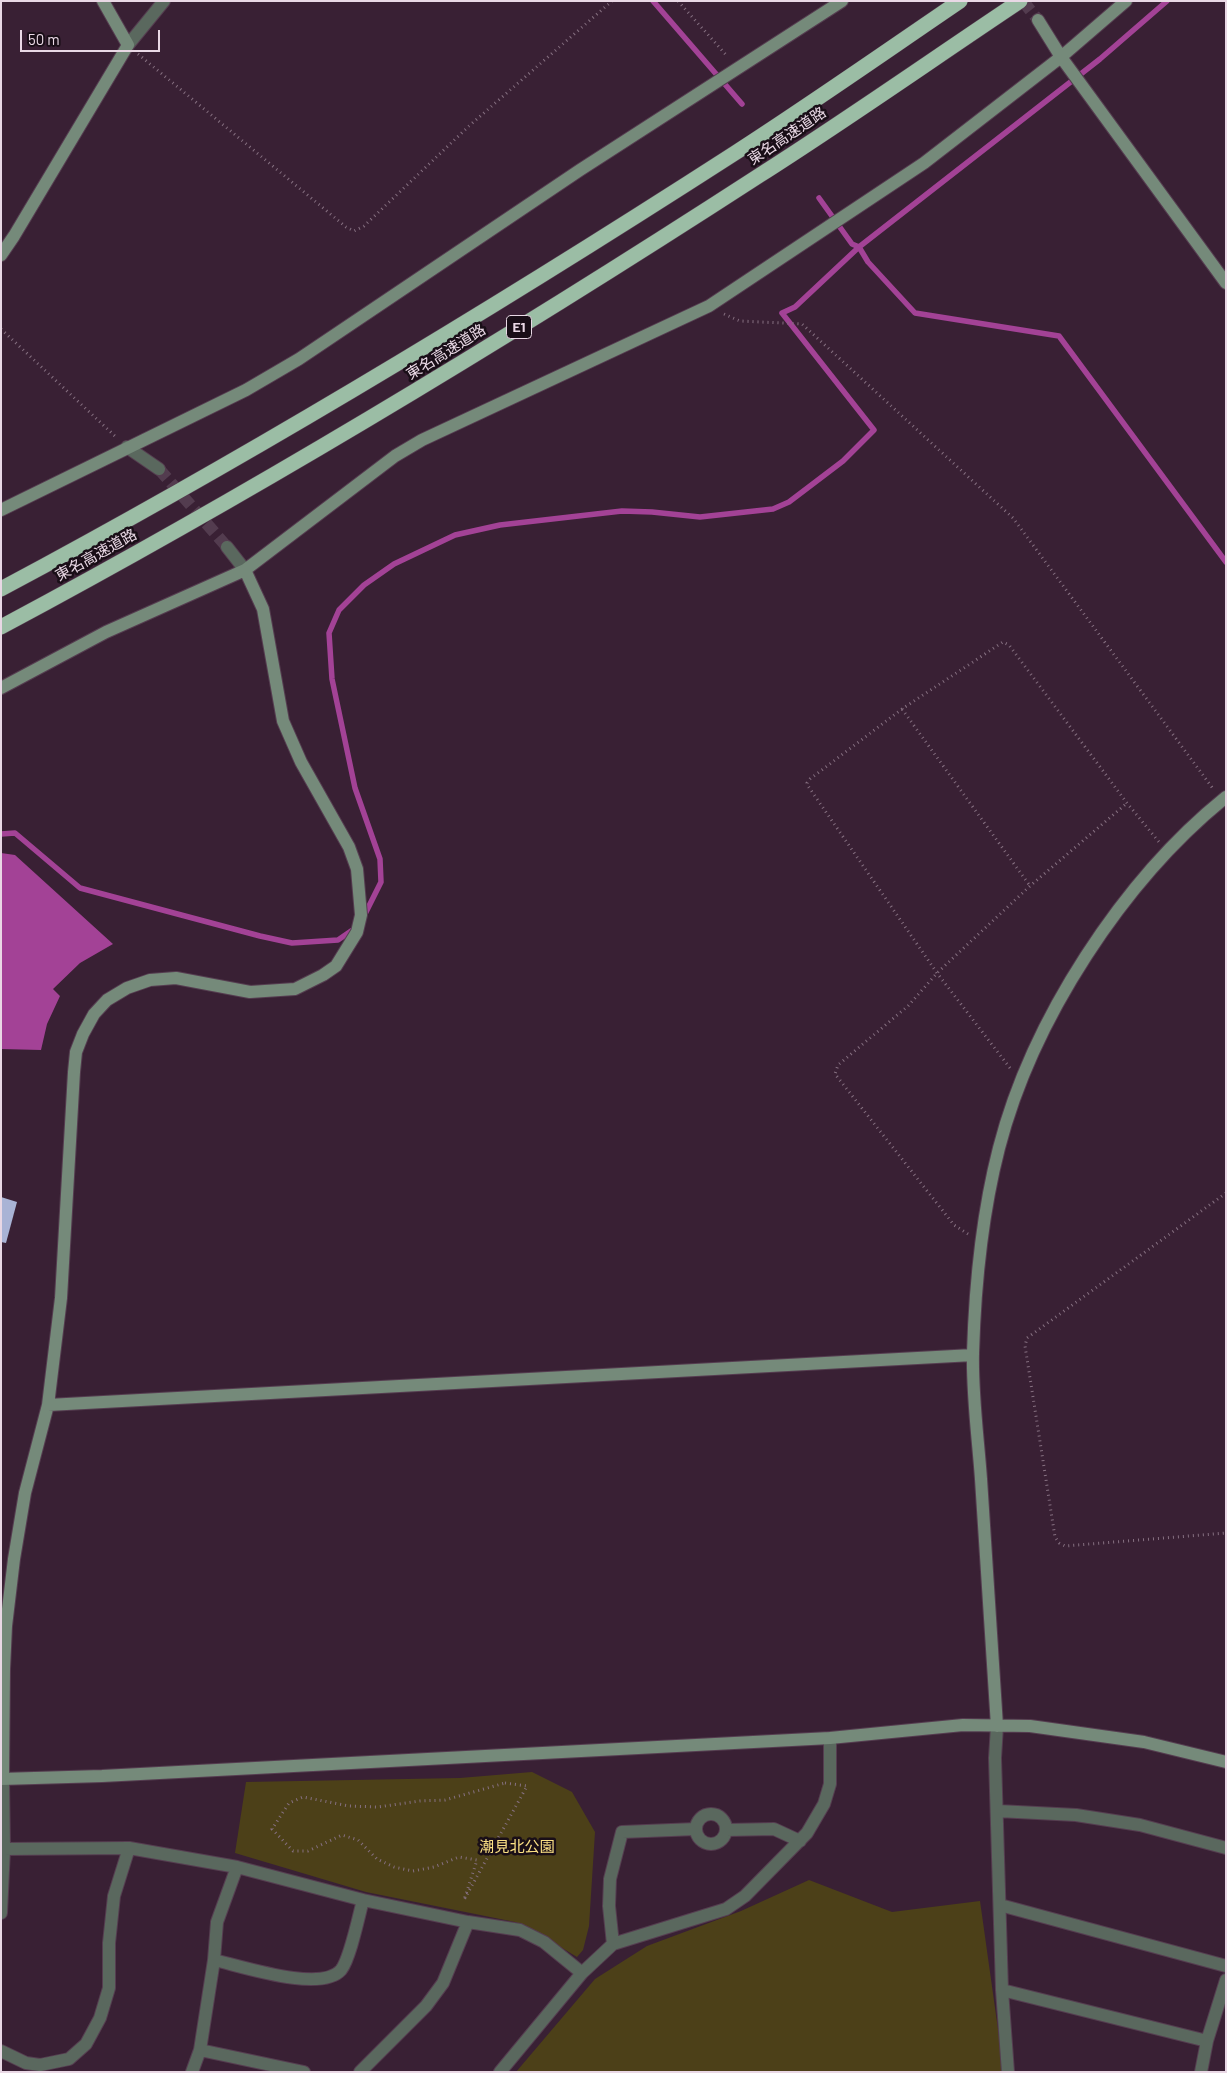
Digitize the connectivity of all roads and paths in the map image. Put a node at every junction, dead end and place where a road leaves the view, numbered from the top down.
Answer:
1 (103, 1) edge
2 (164, 1) edge
3 (612, 1) edge
4 (678, 1) edge
5 (842, 1) edge
6 (960, 1) edge
7 (1020, 1) edge
8 (1126, 1) edge
9 (1038, 20) tunnel mouth
10 (128, 45) junction
11 (1060, 57) junction
12 (734, 69) junction
13 (1, 255) edge
14 (1226, 283) edge
15 (709, 306) junction
16 (1, 329) edge
17 (127, 447) junction
18 (159, 469) tunnel mouth
19 (1, 510) edge
20 (227, 547) tunnel mouth
21 (245, 570) junction
22 (1, 589) edge
23 (1, 627) edge
24 (1, 688) edge
25 (902, 709) junction
26 (1224, 799) edge
27 (1127, 803) junction
28 (1167, 852) junction
29 (1030, 886) junction
30 (937, 973) junction
31 (1021, 1082) junction
32 (1226, 1193) edge
33 (981, 1243) junction
34 (973, 1355) junction
35 (48, 1405) junction
36 (1226, 1533) edge
37 (997, 1726) junction
38 (830, 1738) junction
39 (1226, 1762) edge
40 (2, 1779) edge
41 (527, 1786) joint
42 (998, 1811) junction
43 (696, 1829) junction
44 (726, 1830) junction
45 (800, 1840) junction
46 (129, 1848) junction
47 (1226, 1848) edge
48 (3, 1849) edge
49 (237, 1867) junction
50 (363, 1900) junction
51 (1000, 1905) junction
52 (1, 1913) edge
53 (468, 1922) junction
54 (613, 1944) junction
55 (214, 1960) junction
56 (1226, 1966) edge
57 (582, 1972) junction
58 (1226, 1980) edge
59 (1002, 1990) junction
60 (1207, 2042) junction
61 (200, 2050) junction
62 (1, 2051) edge
63 (192, 2072) edge
64 (304, 2072) edge
65 (360, 2072) edge
66 (500, 2072) edge
67 (1008, 2072) edge
68 (1201, 2072) edge

1 - 10 street
2 - 10 street
3 - 10 path
4 - 12 path
5 - 12 street
6 - 22 highway, 東名高速道路 / E1
7 - 23 highway, 東名高速道路 / E1
8 - 11 street
9 - 11 street
10 - 13 street
11 - 14 street
11 - 15 street
12 - 17 street
15 - 21 street
15 - 26 path
16 - 17 path
17 - 18 street
17 - 19 street
20 - 21 street
21 - 24 street
21 - 35 street
25 - 27 path
25 - 29 path
25 - 30 path
26 - 28 street
27 - 28 path
27 - 29 path
28 - 31 street
29 - 30 path
30 - 31 path
30 - 33 path
31 - 33 street
32 - 36 path
33 - 34 street
34 - 35 street
34 - 37 street
35 - 40 street
37 - 38 street
37 - 39 street
37 - 42 street
38 - 40 street
38 - 45 street
40 - 48 street
41 - 41 path
42 - 47 street
42 - 51 street
43 - 44 street
43 - 44 street
43 - 54 street
44 - 45 street
45 - 54 street
46 - 48 street
46 - 49 street
46 - 62 street
48 - 52 street
49 - 50 street
49 - 55 street
50 - 53 street
50 - 55 street
51 - 56 street
51 - 59 street
53 - 57 street
53 - 65 street
54 - 57 street
55 - 61 street
57 - 66 street
58 - 60 street
59 - 60 street
59 - 67 street
60 - 68 street
61 - 63 street
61 - 64 street

